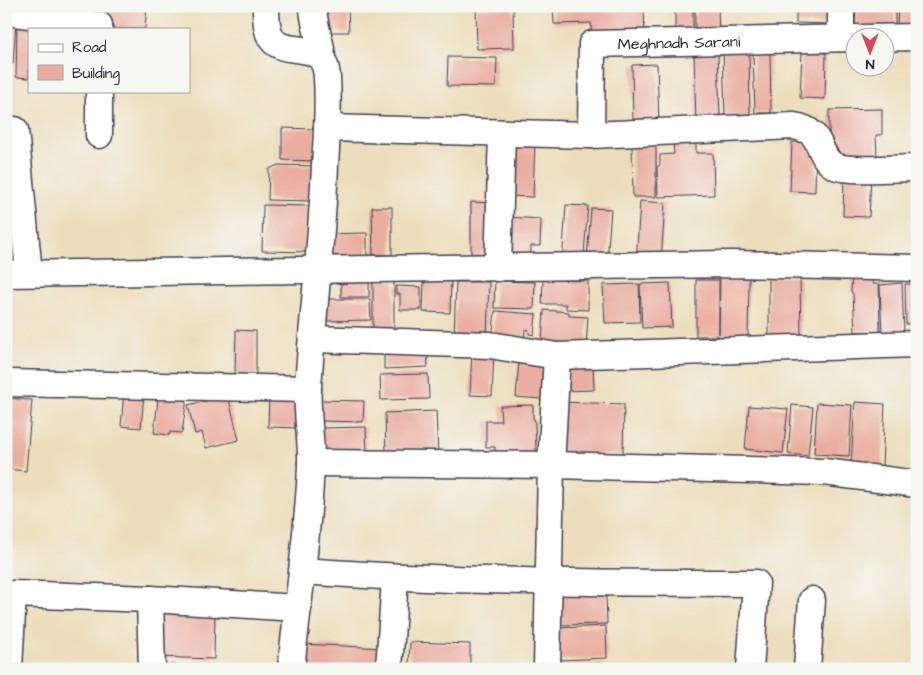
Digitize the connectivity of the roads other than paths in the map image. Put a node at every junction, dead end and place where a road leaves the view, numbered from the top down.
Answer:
1 (266, 6) edge
2 (313, 6) edge
3 (841, 6) edge
4 (6, 12) edge
5 (100, 20) edge
6 (850, 28) edge
7 (896, 37) edge
8 (917, 37) edge
9 (846, 38) edge
10 (322, 57) junction
11 (99, 92) edge
12 (327, 128) junction
13 (15, 130) dead end
14 (502, 133) junction
15 (99, 135) dead end
16 (592, 135) junction
17 (917, 168) edge
18 (498, 268) junction
19 (917, 268) edge
20 (317, 270) junction
21 (17, 273) edge
22 (312, 339) junction
23 (917, 344) edge
24 (557, 356) junction
25 (6, 383) edge
26 (308, 389) junction
27 (311, 463) junction
28 (551, 465) junction
29 (917, 484) edge
30 (303, 571) junction
31 (395, 578) junction
32 (548, 582) junction
33 (150, 599) junction
34 (812, 600) dead end
35 (298, 608) junction
36 (9, 669) edge
37 (152, 669) edge
38 (291, 669) edge
39 (388, 669) edge
40 (547, 669) edge
41 (750, 669) edge
42 (807, 669) edge

1 - 10 street
2 - 10 street
3 - 6 street
4 - 5 street
7 - 8 street, Meghnadh Sarani
9 - 16 street, Meghnadh Sarani
10 - 12 street
11 - 15 street
12 - 14 street
12 - 20 street
13 - 21 street
14 - 16 street
14 - 18 street
16 - 17 street
18 - 19 street
18 - 20 street
20 - 21 street
20 - 22 street
22 - 24 street
22 - 26 street
23 - 24 street
24 - 28 street
25 - 26 street
26 - 27 street
27 - 28 street
27 - 30 street
28 - 29 street
28 - 32 street
30 - 31 street
30 - 35 street
31 - 32 street
31 - 39 street
32 - 40 street
32 - 41 street
33 - 35 street
33 - 36 street
33 - 37 street
34 - 42 street
35 - 38 street

